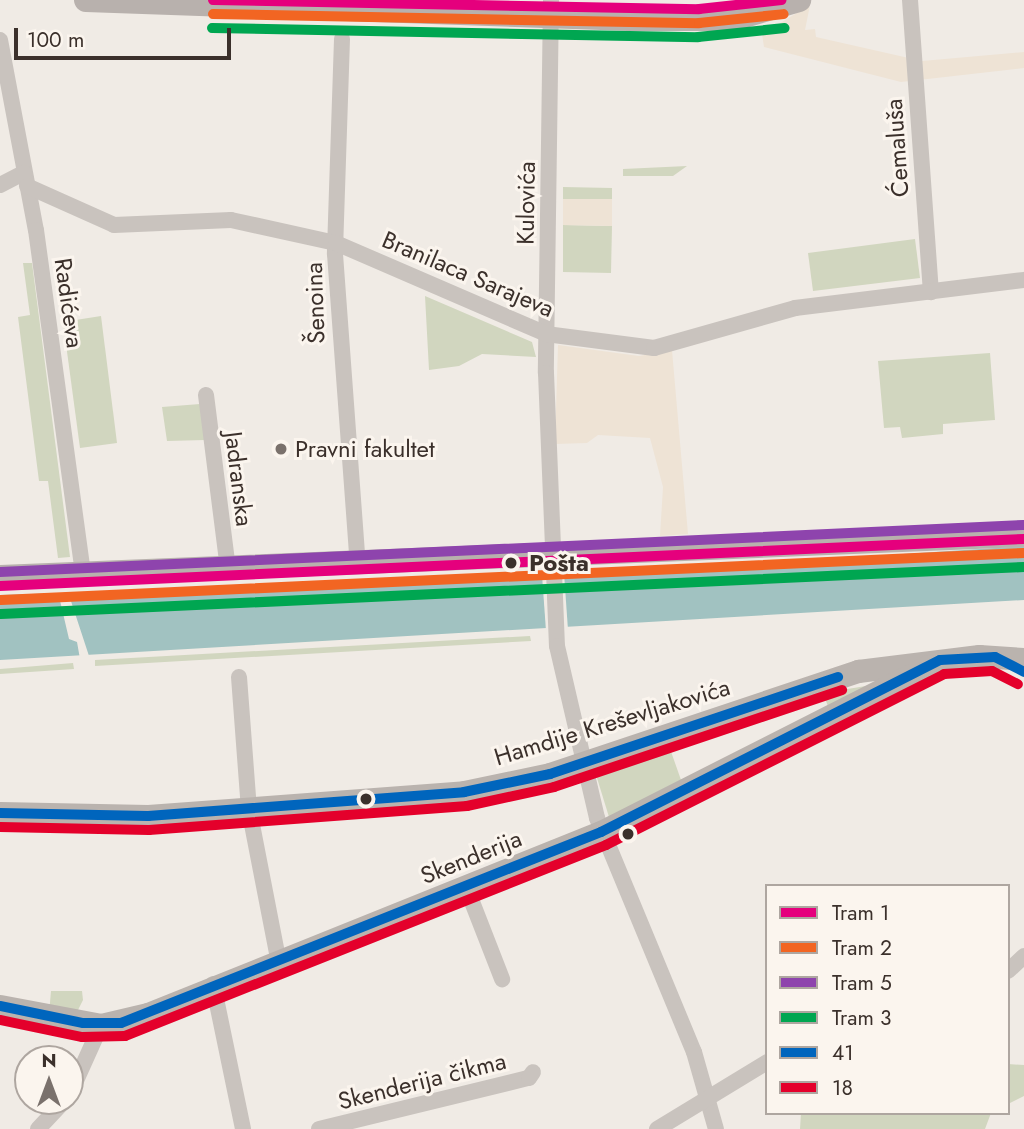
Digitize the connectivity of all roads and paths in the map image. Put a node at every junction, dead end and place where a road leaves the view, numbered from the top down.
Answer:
1 (86, 0) edge
2 (799, 0) edge
3 (909, 0) edge
4 (201, 4) edge
5 (550, 9) edge
6 (342, 39) dead end
7 (0, 40) edge
8 (26, 179) junction
9 (0, 185) edge
10 (336, 243) junction
11 (1024, 280) edge
12 (931, 292) junction
13 (546, 334) junction
14 (206, 395) dead end
15 (1024, 535) edge
16 (358, 565) junction
17 (552, 565) junction
18 (228, 569) junction
19 (83, 574) junction
20 (0, 577) edge
21 (1024, 659) edge
22 (940, 660) junction
23 (239, 677) dead end
24 (582, 763) junction
25 (249, 809) junction
26 (0, 813) edge
27 (601, 832) junction
28 (467, 889) junction
29 (1024, 956) edge
30 (278, 958) junction
31 (1010, 969) edge
32 (502, 979) dead end
33 (213, 984) junction
34 (0, 1006) edge
35 (100, 1025) junction
36 (84, 1062) edge
37 (765, 1063) edge
38 (533, 1072) dead end
39 (708, 1094) junction
40 (51, 1115) edge
41 (38, 1129) edge
42 (243, 1129) edge
43 (319, 1129) edge
44 (657, 1129) edge
45 (716, 1129) edge

1 - 4 main road
2 - 5 main road
3 - 12 street, Ćemaluša
4 - 5 main road
5 - 13 street, Kulovića
6 - 10 street, Šenoina
7 - 8 street, Radićeva
8 - 9 street
8 - 10 street, Branilaca Sarajeva
8 - 19 street, Radićeva
10 - 13 street, Branilaca Sarajeva
10 - 16 street, Šenoina
11 - 12 street, Branilaca Sarajeva
12 - 13 street, Branilaca Sarajeva
13 - 17 street, Kulovića
14 - 18 street, Jadranska
15 - 17 main road
16 - 17 main road
16 - 18 main road
17 - 24 street, Kulovića
18 - 19 main road
19 - 20 main road
21 - 22 main road, Hamdije Kreševljakovića
22 - 24 main road, Hamdije Kreševljakovića
22 - 27 main road, Skenderija
23 - 25 street
24 - 25 main road, Hamdije Kreševljakovića
24 - 27 street, Kulovića
25 - 26 main road, Hamdije Kreševljakovića
25 - 30 street
27 - 28 main road, Skenderija
27 - 39 street, Kulovića
28 - 30 main road, Skenderija
28 - 32 street
29 - 31 street
30 - 33 main road, Skenderija
33 - 35 main road, Skenderija
33 - 42 street
34 - 35 main road, Skenderija
35 - 36 street
37 - 39 street
38 - 43 street, Skenderija čikma
39 - 44 street
39 - 45 street, Kulovića
40 - 41 street

